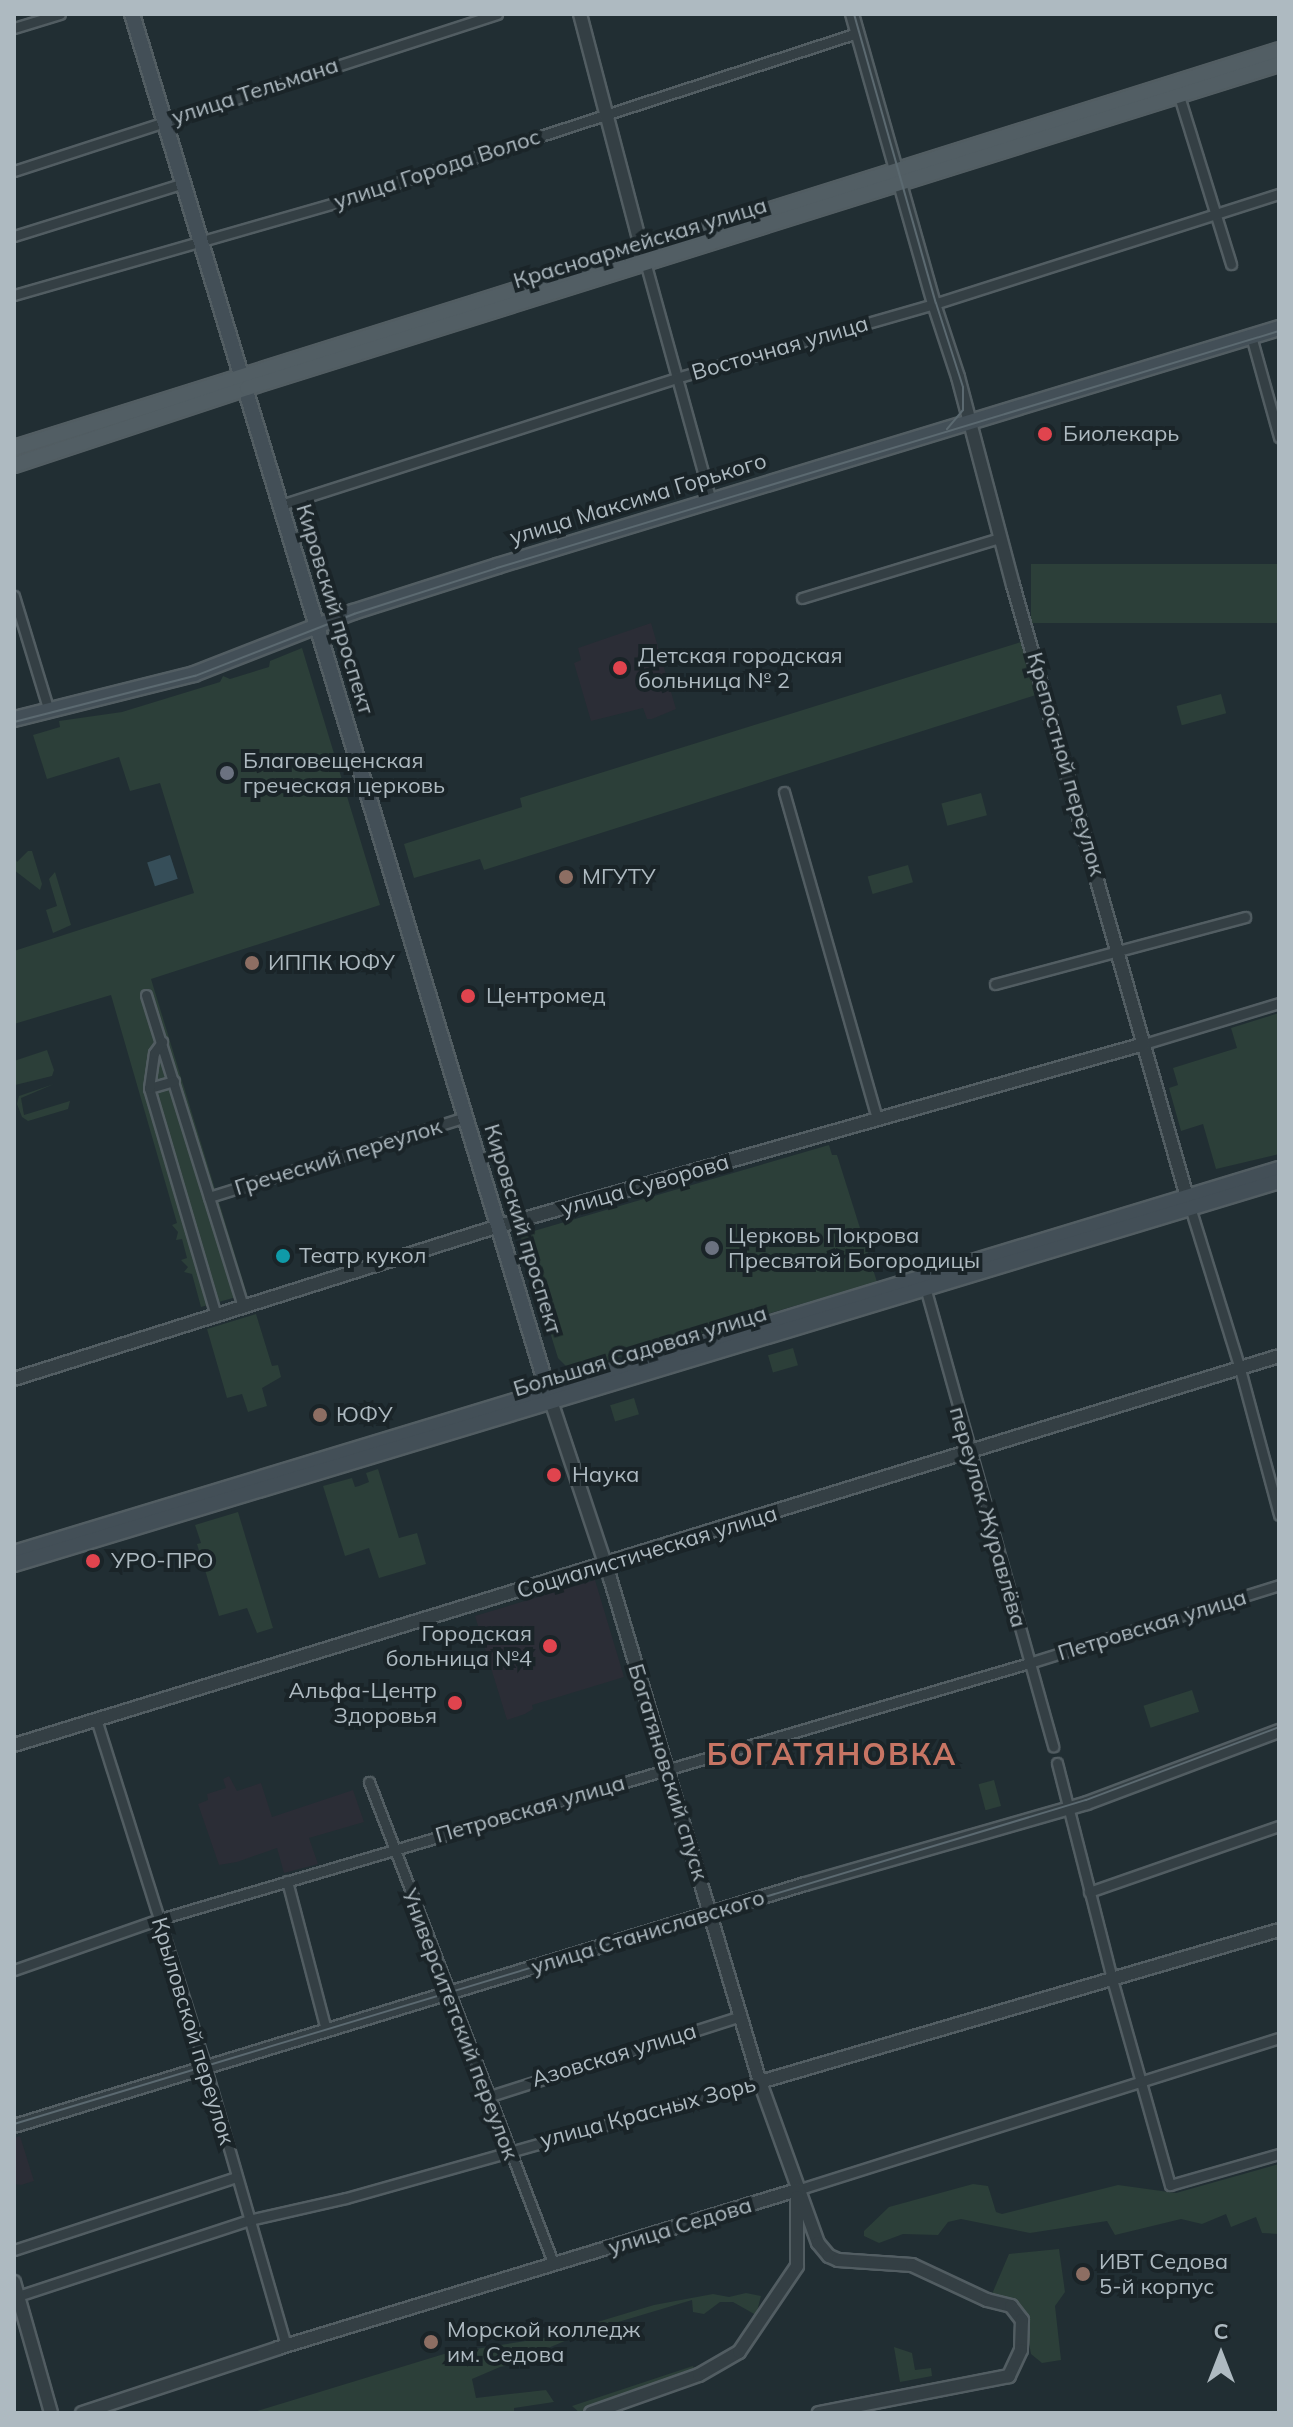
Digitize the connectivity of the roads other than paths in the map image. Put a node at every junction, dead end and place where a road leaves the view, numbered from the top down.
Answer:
1 (60, 14) edge
2 (132, 14) edge
3 (497, 14) edge
4 (580, 14) edge
5 (852, 14) edge
6 (14, 28) edge
7 (857, 33) junction
8 (1279, 50) edge
9 (1279, 64) edge
10 (1179, 96) junction
11 (606, 113) junction
12 (165, 120) junction
13 (14, 171) edge
14 (897, 178) junction
15 (184, 183) junction
16 (1279, 194) edge
17 (1214, 215) junction
18 (14, 236) edge
19 (201, 238) junction
20 (644, 257) junction
21 (1231, 264) dead end
22 (14, 295) edge
23 (934, 304) junction
24 (1279, 328) edge
25 (1251, 336) junction
26 (676, 378) junction
27 (244, 381) junction
28 (969, 421) junction
29 (1279, 437) edge
30 (14, 448) edge
31 (14, 465) edge
32 (711, 501) junction
33 (281, 505) junction
34 (1000, 538) junction
35 (14, 596) edge
36 (802, 598) dead end
37 (318, 628) junction
38 (49, 711) junction
39 (14, 719) edge
40 (784, 792) dead end
41 (1245, 917) dead end
42 (1119, 954) junction
43 (995, 984) dead end
44 (146, 995) dead end
45 (1279, 1003) edge
46 (162, 1042) junction
47 (1144, 1044) junction
48 (174, 1081) junction
49 (149, 1088) junction
50 (466, 1117) junction
51 (877, 1119) junction
52 (1279, 1169) edge
53 (1279, 1181) edge
54 (209, 1197) junction
55 (1188, 1202) junction
56 (499, 1226) junction
57 (925, 1287) junction
58 (243, 1307) junction
59 (216, 1316) junction
60 (1279, 1356) edge
61 (1240, 1369) junction
62 (14, 1379) edge
63 (550, 1396) junction
64 (970, 1453) junction
65 (1279, 1515) edge
66 (14, 1553) edge
67 (14, 1564) edge
68 (605, 1566) junction
69 (1279, 1585) edge
70 (1029, 1663) junction
71 (96, 1719) junction
72 (1279, 1731) edge
73 (14, 1745) edge
74 (1053, 1746) dead end
75 (1057, 1763) dead end
76 (666, 1770) junction
77 (369, 1782) dead end
78 (1069, 1808) junction
79 (1279, 1826) edge
80 (393, 1849) junction
81 (287, 1881) junction
82 (1089, 1892) junction
83 (712, 1914) junction
84 (160, 1919) junction
85 (1279, 1930) edge
86 (14, 1970) edge
87 (1112, 1979) junction
88 (449, 1992) junction
89 (741, 2016) junction
90 (326, 2030) junction
91 (1279, 2038) edge
92 (205, 2066) junction
93 (1140, 2081) junction
94 (760, 2082) junction
95 (487, 2097) junction
96 (14, 2126) edge
97 (509, 2151) junction
98 (1279, 2154) edge
99 (236, 2177) junction
100 (797, 2190) junction
101 (249, 2220) junction
102 (14, 2250) edge
103 (554, 2265) junction
104 (14, 2282) edge
105 (18, 2296) junction
106 (286, 2345) junction
107 (51, 2413) edge
108 (82, 2413) edge
109 (591, 2413) edge
110 (819, 2413) edge

1 - 6 street
2 - 12 main road, Кировский проспект
3 - 12 street, улица Тельмана
4 - 11 street
5 - 7 street, Крепостной переулок
7 - 11 street, улица Города Волос
7 - 14 street, Крепостной переулок
8 - 14 main road, Красноармейская улица
9 - 10 main road, Красноармейская улица
10 - 14 main road, Красноармейская улица
10 - 17 street
11 - 19 street, улица Города Волос
11 - 20 street
12 - 13 street, улица Тельмана
12 - 15 main road, Кировский проспект
14 - 20 main road, Красноармейская улица
14 - 23 street, Крепостной переулок
15 - 18 street
15 - 19 main road, Кировский проспект
16 - 17 street, Восточная улица
17 - 21 street
17 - 23 street, Восточная улица
19 - 22 street, улица Города Волос
19 - 27 main road, Кировский проспект
20 - 26 street
20 - 27 main road, Красноармейская улица
23 - 26 street, Восточная улица
23 - 28 street, Крепостной переулок
24 - 25 main road, улица Максима Горького
25 - 28 main road, улица Максима Горького
25 - 29 street
26 - 32 street
26 - 33 street, Восточная улица
27 - 30 main road, Красноармейская улица
27 - 31 main road, Красноармейская улица
27 - 33 main road, Кировский проспект
28 - 32 main road, улица Максима Горького
28 - 34 street, Крепостной переулок
32 - 37 main road, улица Максима Горького
33 - 37 main road, Кировский проспект
34 - 36 street
34 - 42 street, Крепостной переулок
35 - 38 street
37 - 38 main road, улица Максима Горького
37 - 50 main road, Кировский проспект
38 - 39 main road, улица Максима Горького
40 - 51 street
41 - 42 street
42 - 43 street
42 - 47 street, Крепостной переулок
44 - 46 street
45 - 47 street, улица Суворова
46 - 48 street
46 - 49 street
47 - 51 street, улица Суворова
47 - 55 street, Крепостной переулок
48 - 49 street
48 - 54 street
49 - 59 street
50 - 54 street, Греческий переулок
50 - 56 main road, Кировский проспект
51 - 56 street, улица Суворова
52 - 55 main road, Большая Садовая улица
53 - 55 main road, Большая Садовая улица
54 - 58 street
55 - 57 main road, Большая Садовая улица
55 - 61 street, Крепостной переулок
55 - 63 main road, Большая Садовая улица
56 - 58 street, улица Суворова
56 - 63 main road, Кировский проспект
57 - 63 main road, Большая Садовая улица
57 - 64 street, переулок Журавлёва
58 - 59 street, улица Суворова
59 - 62 street, улица Суворова
60 - 61 street, Социалистическая улица
61 - 64 street, Социалистическая улица
61 - 65 street, Крепостной переулок
63 - 66 main road, Большая Садовая улица
63 - 67 main road, Большая Садовая улица
63 - 68 street, Богатяновский спуск
64 - 68 street, Социалистическая улица
64 - 70 street, переулок Журавлёва
68 - 71 street, Социалистическая улица
68 - 76 street, Богатяновский спуск
69 - 70 street, Петровская улица
70 - 74 street, переулок Журавлёва
70 - 76 street, Петровская улица
71 - 73 street, Социалистическая улица
71 - 84 street, Крыловской переулок
72 - 78 street, улица Станиславского
75 - 78 street
76 - 80 street, Петровская улица
76 - 83 street, Богатяновский спуск
77 - 80 street, Университетский переулок
78 - 82 street
78 - 83 street, улица Станиславского
79 - 82 street
80 - 81 street, Петровская улица
80 - 88 street, Университетский переулок
81 - 84 street, Петровская улица
81 - 90 street
82 - 87 street
83 - 88 street, улица Станиславского
83 - 89 street, Богатяновский спуск
84 - 86 street, Петровская улица
84 - 92 street, Крыловской переулок
85 - 87 street, улица Красных Зорь
87 - 93 street
87 - 94 street, улица Красных Зорь
88 - 90 street, улица Станиславского
88 - 95 street, Университетский переулок
89 - 94 street, Богатяновский спуск
89 - 95 street, Азовская улица
90 - 92 street, улица Станиславского
91 - 93 street, улица Седова
92 - 96 street, улица Станиславского
92 - 99 street, Крыловской переулок
93 - 98 street
93 - 100 street, улица Седова
94 - 97 street, улица Красных Зорь
94 - 100 street, Богатяновский спуск
95 - 97 street, Университетский переулок
97 - 101 street, улица Красных Зорь
97 - 103 street, Университетский переулок
99 - 101 street, Крыловской переулок
99 - 102 street
100 - 103 street, улица Седова
100 - 109 street, Богатяновский спуск
100 - 110 street, Богатяновский спуск
101 - 105 street, улица Красных Зорь
101 - 106 street, Крыловской переулок
103 - 106 street, улица Седова
104 - 105 street
105 - 107 street
106 - 108 street, улица Седова

